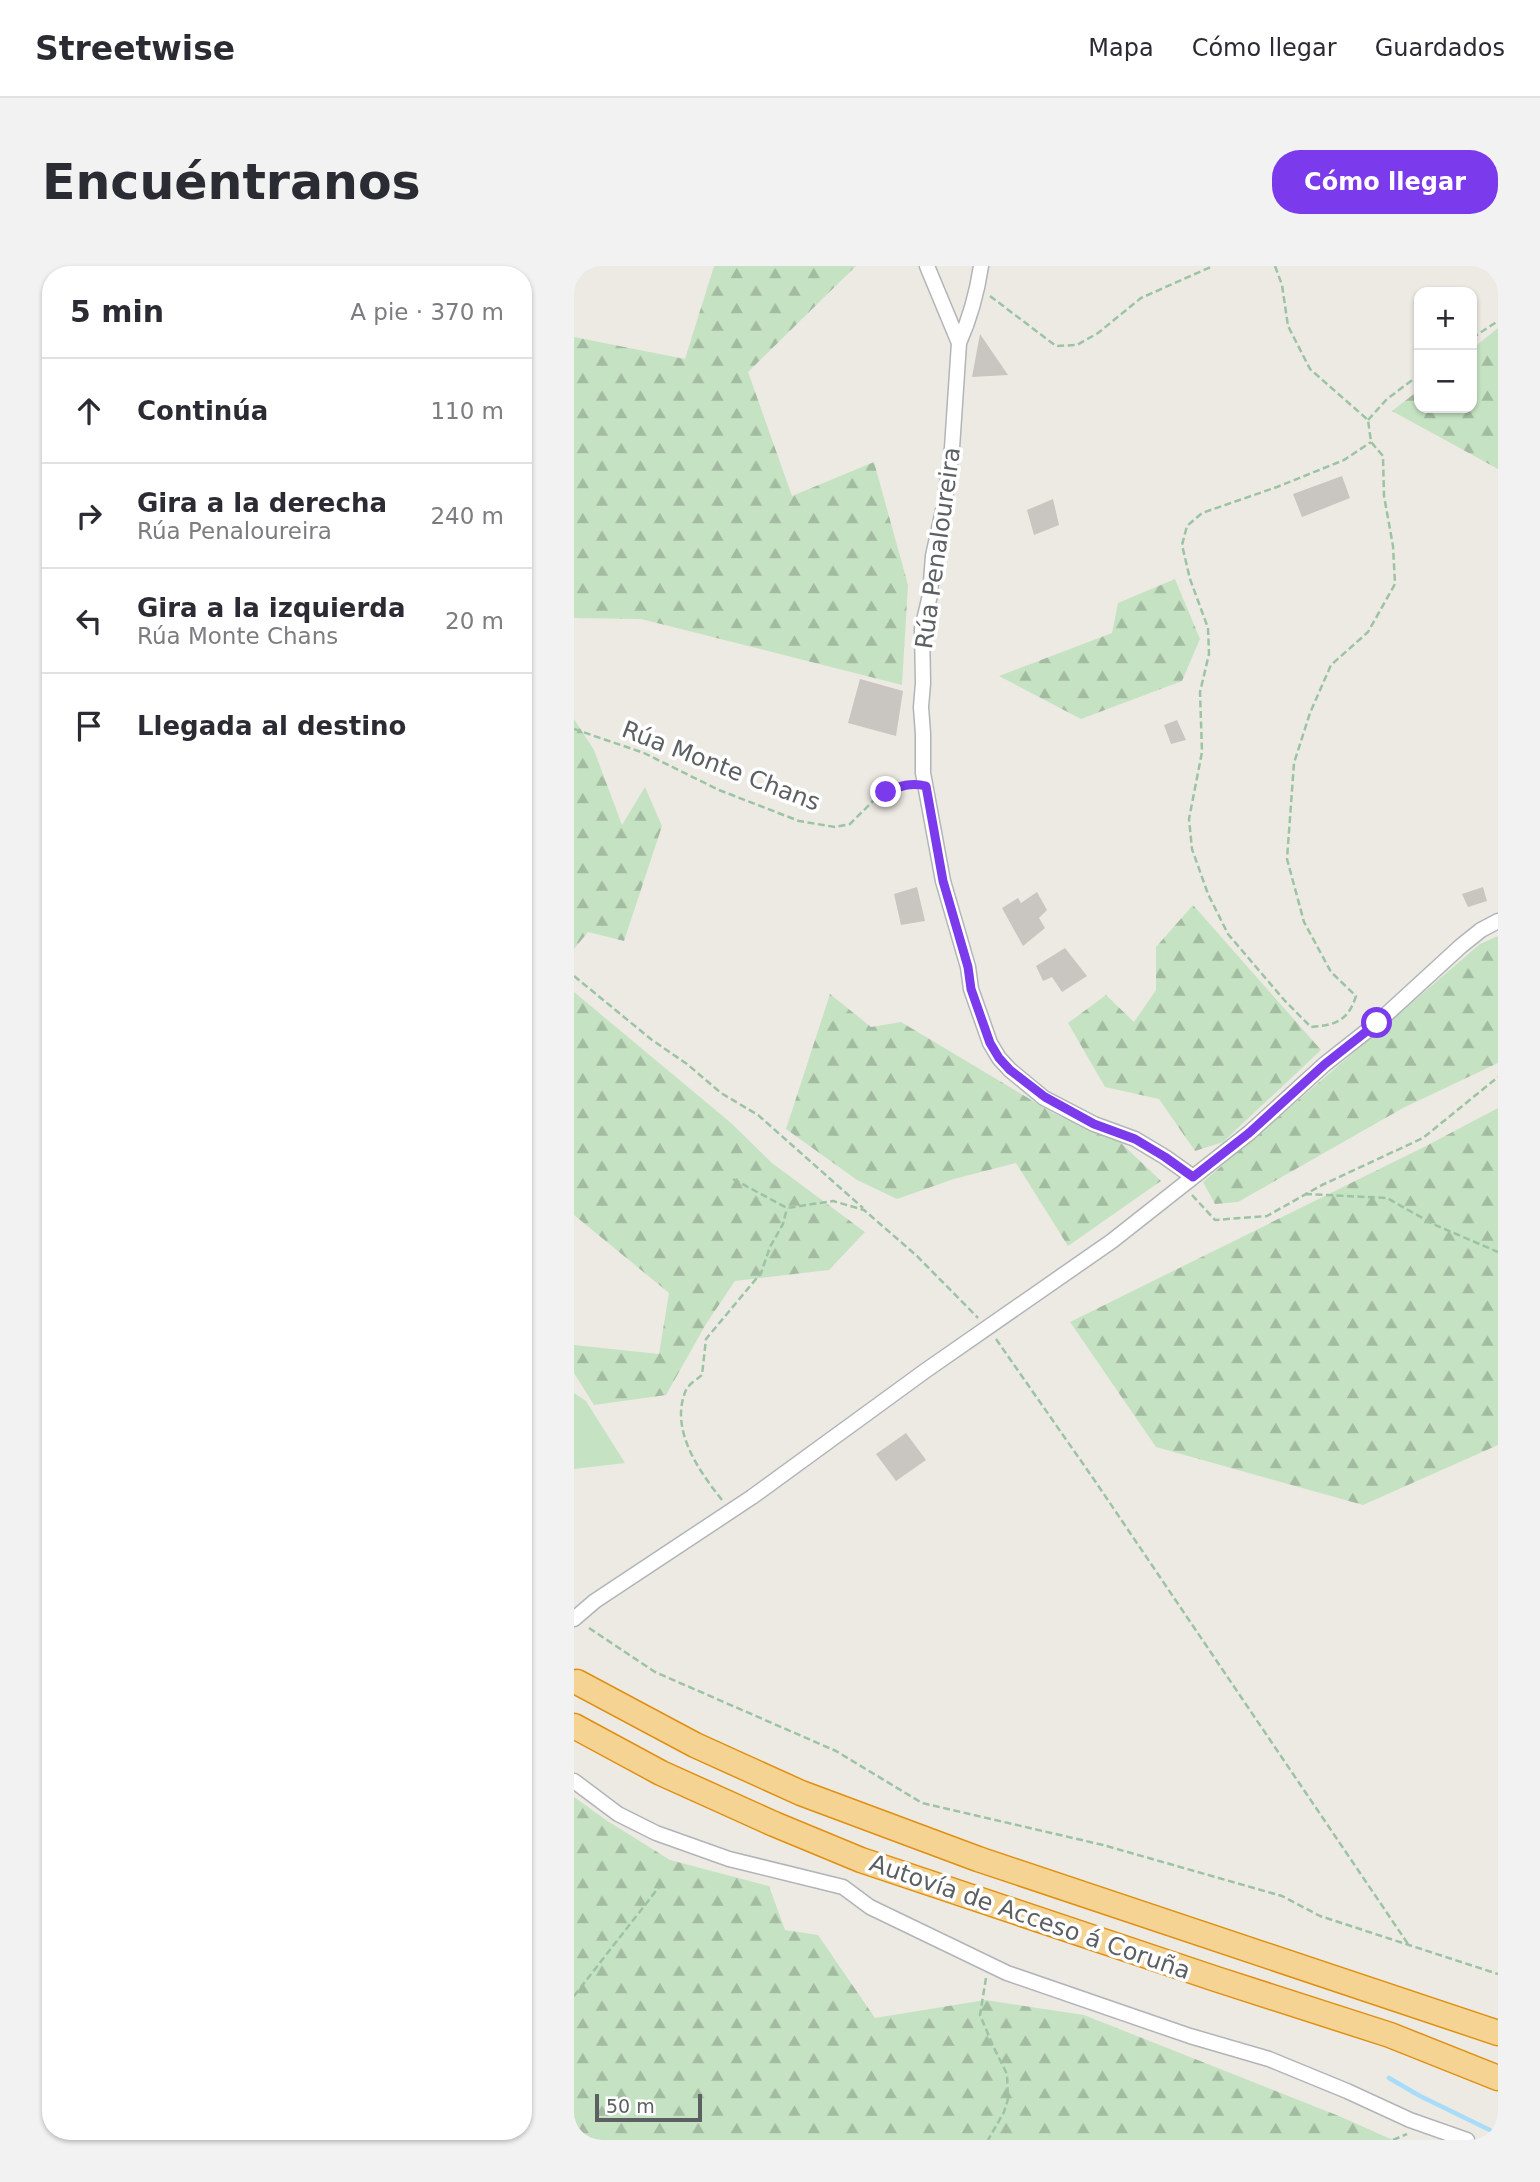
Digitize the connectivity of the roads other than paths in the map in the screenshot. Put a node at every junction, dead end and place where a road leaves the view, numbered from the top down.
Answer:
1 (927, 266) edge
2 (981, 266) edge
3 (958, 343) junction
4 (1498, 920) edge
5 (1188, 1181) junction
6 (574, 1619) edge
7 (576, 1682) dead end
8 (574, 1726) edge
9 (574, 1781) edge
10 (1498, 2033) edge
11 (1498, 2078) edge
12 (1466, 2140) edge

1 - 3 street, Rúa Penaloureira
2 - 3 street
3 - 5 street, Rúa Penaloureira
4 - 5 street
5 - 6 street
7 - 10 highway, Autovía de Acceso á Coruña
8 - 11 highway, Autovía de Acceso á Coruña
9 - 12 street

